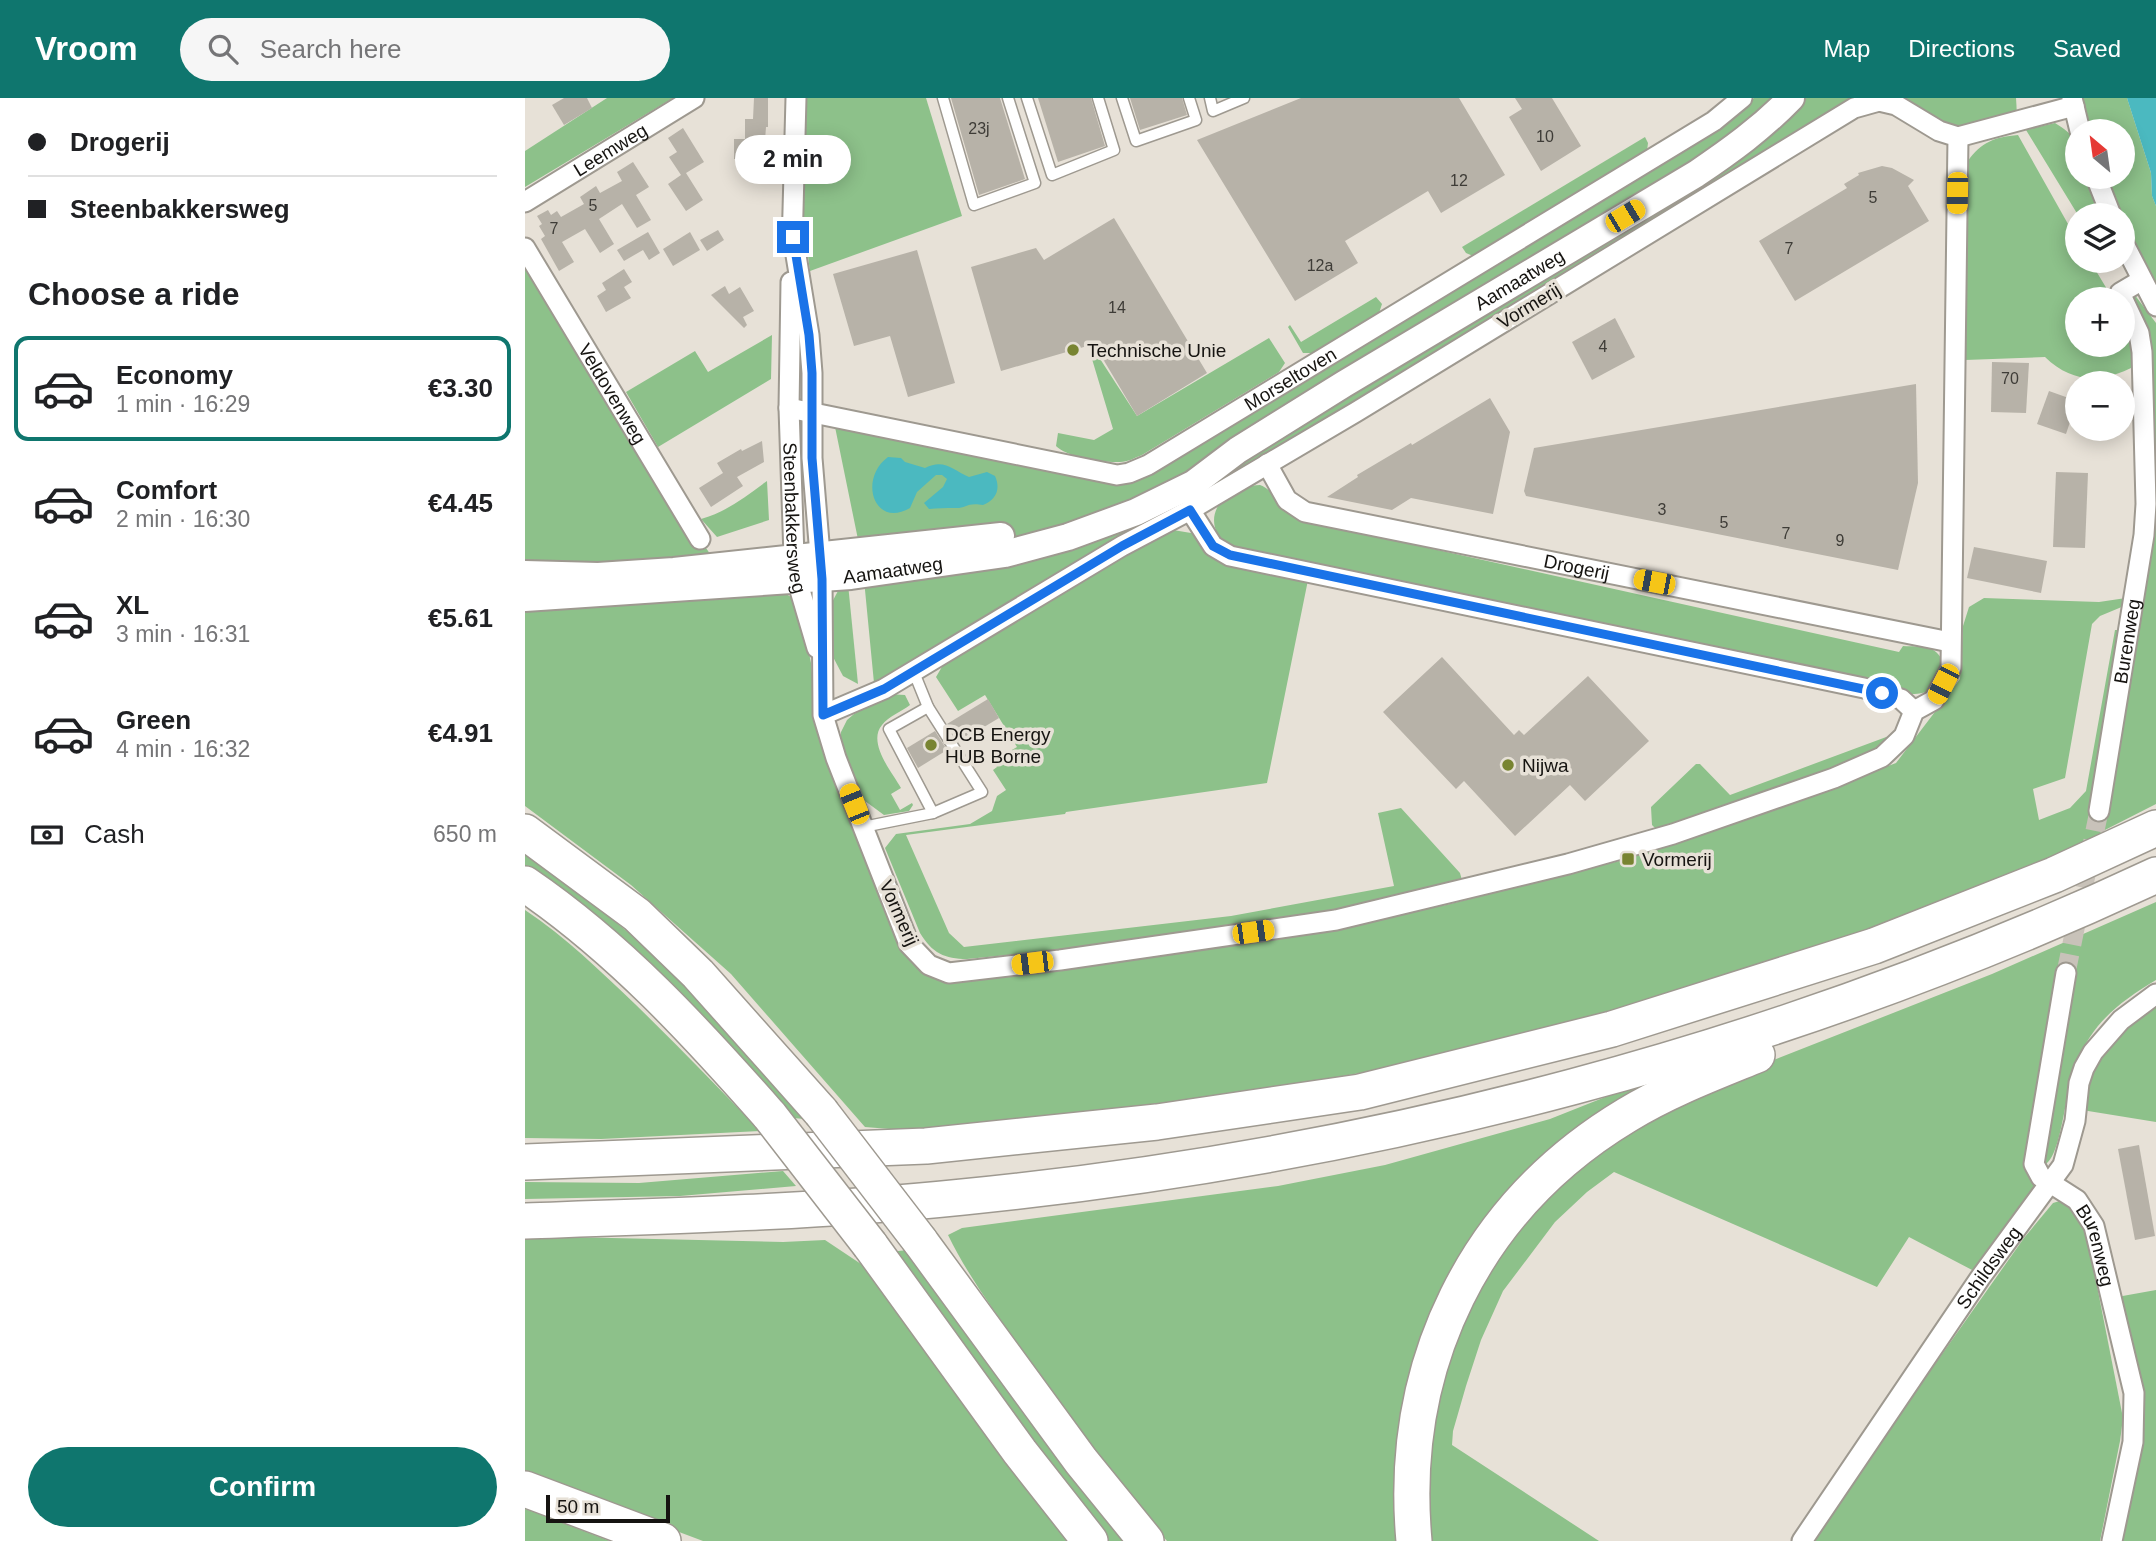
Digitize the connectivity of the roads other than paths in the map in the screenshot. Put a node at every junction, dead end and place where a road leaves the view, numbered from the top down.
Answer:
1 (694, 98) edge
2 (796, 98) edge
3 (943, 98) edge
4 (1007, 98) edge
5 (1027, 98) edge
6 (1098, 98) edge
7 (1122, 98) edge
8 (1189, 98) edge
9 (1210, 98) edge
10 (1244, 98) edge
11 (1742, 98) edge
12 (1791, 98) edge
13 (2073, 102) edge
14 (1958, 137) junction
15 (525, 202) edge
16 (793, 237) junction
17 (525, 248) edge
18 (2135, 265) edge
19 (2142, 279) junction
20 (2156, 306) edge
21 (789, 408) junction
22 (811, 412) junction
23 (1267, 464) junction
24 (1190, 510) junction
25 (700, 539) dead end
26 (808, 568) junction
27 (525, 574) edge
28 (525, 598) edge
29 (1950, 642) junction
30 (913, 670) junction
31 (928, 707) junction
32 (1914, 711) junction
33 (823, 715) junction
34 (2099, 811) tunnel mouth
35 (933, 813) junction
36 (863, 827) junction
37 (2156, 828) edge
38 (525, 832) edge
39 (2156, 875) edge
40 (525, 884) edge
41 (2066, 973) tunnel mouth
42 (1898, 985) junction
43 (2156, 994) edge
44 (534, 1161) edge
45 (2051, 1182) junction
46 (525, 1221) edge
47 (525, 1489) edge
48 (663, 1541) edge
49 (1090, 1541) edge
50 (1146, 1541) edge
51 (1414, 1541) edge
52 (1802, 1541) edge
53 (2112, 1541) edge

1 - 15 street, Leemweg
2 - 16 street, Steenbakkersweg
3 - 4 lane
5 - 6 lane
7 - 8 lane
9 - 10 lane
11 - 22 street, Morseltoven
12 - 26 main road, Aamaatweg
13 - 14 street
14 - 23 street, Vormerij
14 - 29 street, Vormerij
16 - 21 street, Steenbakkersweg
16 - 22 street, Steenbakkersweg
17 - 25 street, Veldovenweg
18 - 19 street
19 - 20 street
19 - 34 street, Burenweg
21 - 22 street, Morseltoven
21 - 26 street, Steenbakkersweg
22 - 26 street, Steenbakkersweg
23 - 24 street, Vormerij
23 - 29 street, Drogerij
24 - 30 street, Vormerij
24 - 32 street
26 - 27 main road, Aamaatweg
26 - 28 main road, Aamaatweg
26 - 33 street, Steenbakkersweg
29 - 32 street, Vormerij
30 - 31 lane
30 - 33 street, Vormerij
31 - 35 lane
31 - 35 lane
32 - 36 street, Vormerij
33 - 36 street, Vormerij
35 - 36 lane
37 - 44 highway
38 - 50 highway, bridge
39 - 42 highway
40 - 49 highway, bridge
41 - 45 street, Burenweg
42 - 46 highway
42 - 51 highway
43 - 45 street, Schildsweg
45 - 52 street, Schildsweg
45 - 53 street, Burenweg
47 - 48 highway

